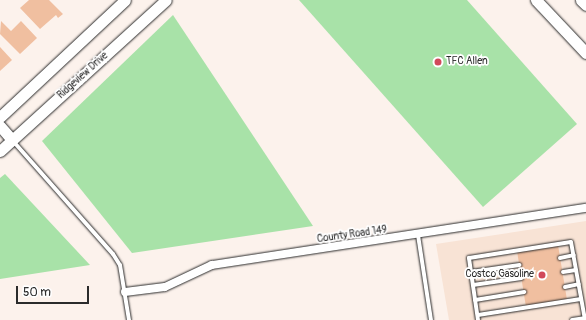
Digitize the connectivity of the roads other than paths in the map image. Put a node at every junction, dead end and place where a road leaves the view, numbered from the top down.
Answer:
1 (125, 0) edge
2 (166, 0) edge
3 (536, 0) edge
4 (581, 0) edge
5 (586, 5) edge
6 (586, 53) edge
7 (0, 117) edge
8 (0, 126) edge
9 (12, 140) junction
10 (0, 151) edge
11 (586, 208) edge
12 (418, 235) junction
13 (574, 255) junction
14 (560, 258) dead end
15 (520, 265) dead end
16 (576, 270) junction
17 (471, 272) junction
18 (562, 272) dead end
19 (522, 278) dead end
20 (579, 284) junction
21 (473, 285) junction
22 (565, 286) dead end
23 (125, 292) junction
24 (524, 292) dead end
25 (581, 299) junction
26 (475, 300) junction
27 (478, 318) edge
28 (585, 319) edge
29 (129, 320) edge
30 (431, 320) edge
31 (572, 320) edge

1 - 7 main road
2 - 9 main road, Ridgeview Drive
3 - 6 main road
4 - 5 main road
8 - 9 main road
9 - 10 main road, Ridgeview Drive
9 - 23 lane
11 - 12 street, County Road 149
12 - 23 street, County Road 149
12 - 30 lane
13 - 14 lane
13 - 16 lane
13 - 17 lane
15 - 17 lane
16 - 18 lane
16 - 20 lane
17 - 21 lane
19 - 21 lane
20 - 22 lane
20 - 25 lane
21 - 26 lane
23 - 29 lane
24 - 26 lane
25 - 27 lane
25 - 28 lane
26 - 27 lane
28 - 31 lane

